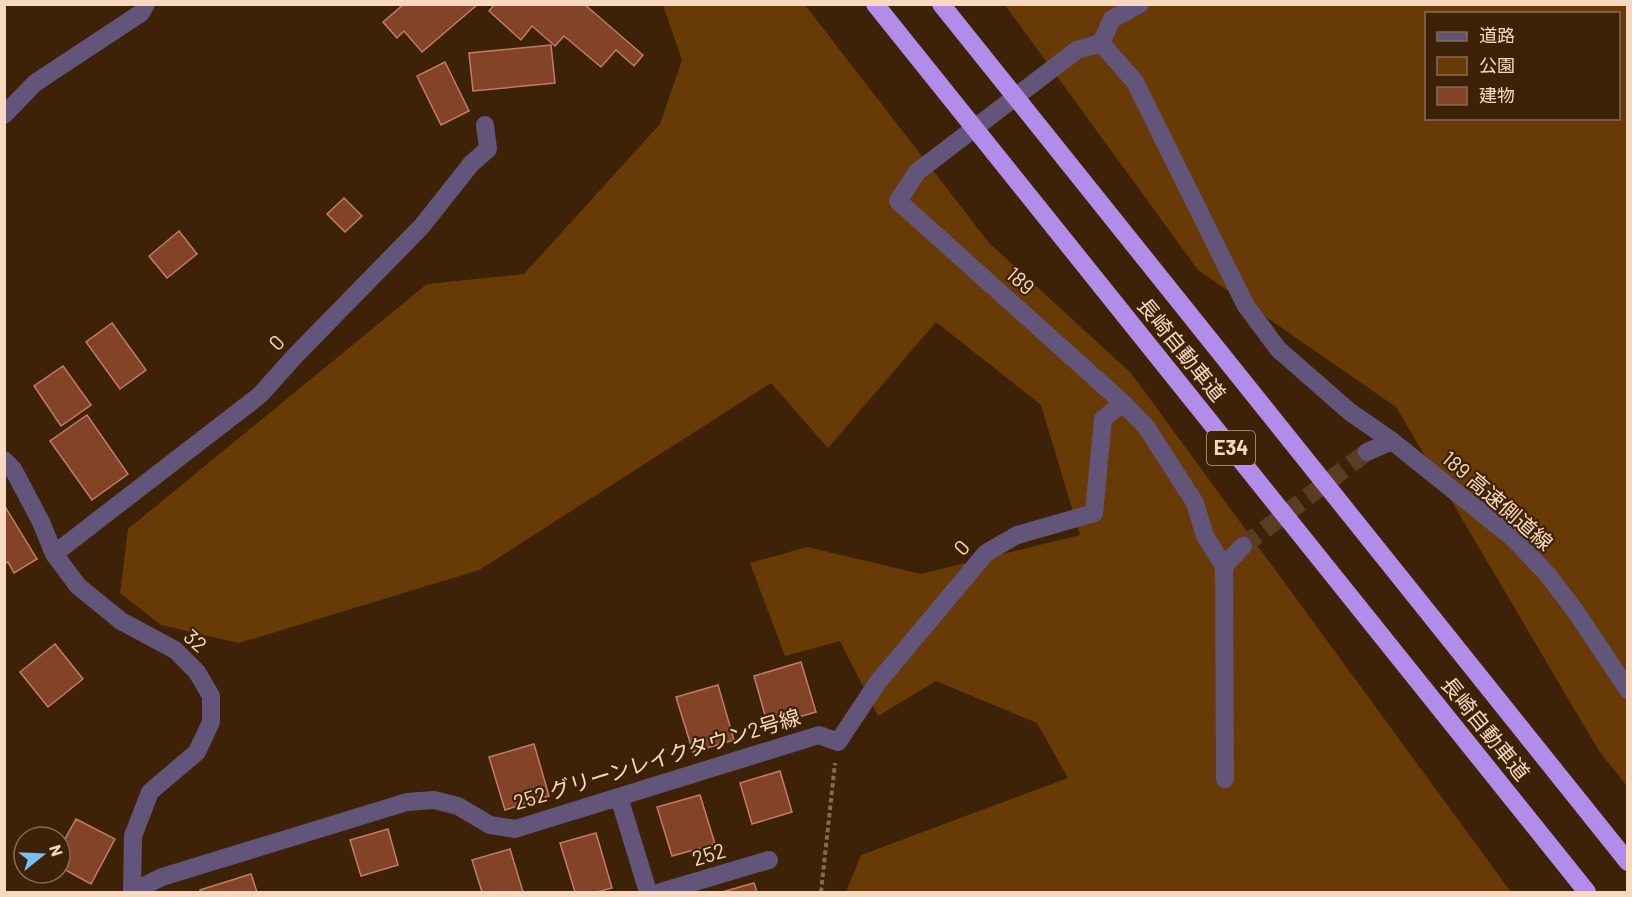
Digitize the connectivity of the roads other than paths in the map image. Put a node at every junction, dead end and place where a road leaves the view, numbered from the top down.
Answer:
1 (146, 4) edge
2 (875, 4) edge
3 (941, 4) edge
4 (1140, 4) edge
5 (1101, 43) junction
6 (4, 116) edge
7 (485, 125) dead end
8 (1123, 403) junction
9 (1392, 441) junction
10 (1367, 452) tunnel mouth
11 (4, 460) edge
12 (1243, 546) tunnel mouth
13 (54, 554) junction
14 (1224, 566) junction
15 (1628, 690) edge
16 (819, 735) joint
17 (1225, 779) dead end
18 (619, 796) junction
19 (770, 860) dead end
20 (1628, 862) edge
21 (132, 892) edge
22 (648, 892) edge
23 (660, 892) edge
24 (1587, 892) edge

1 - 6 street
2 - 24 highway, 長崎自動車道 / E34
3 - 20 highway, 長崎自動車道 / E34
4 - 5 street
5 - 8 street, 189
5 - 9 street
7 - 13 street, 0
8 - 14 street, 189
8 - 16 street, 0
9 - 10 street
9 - 15 street, 189 高速側道線
11 - 13 street, 32
12 - 14 street
13 - 21 street, 32
14 - 17 street
16 - 18 street, 252 グリーンレイクタウン2号線
18 - 21 street, 252 グリーンレイクタウン2号線
18 - 22 street
19 - 23 street, 252

